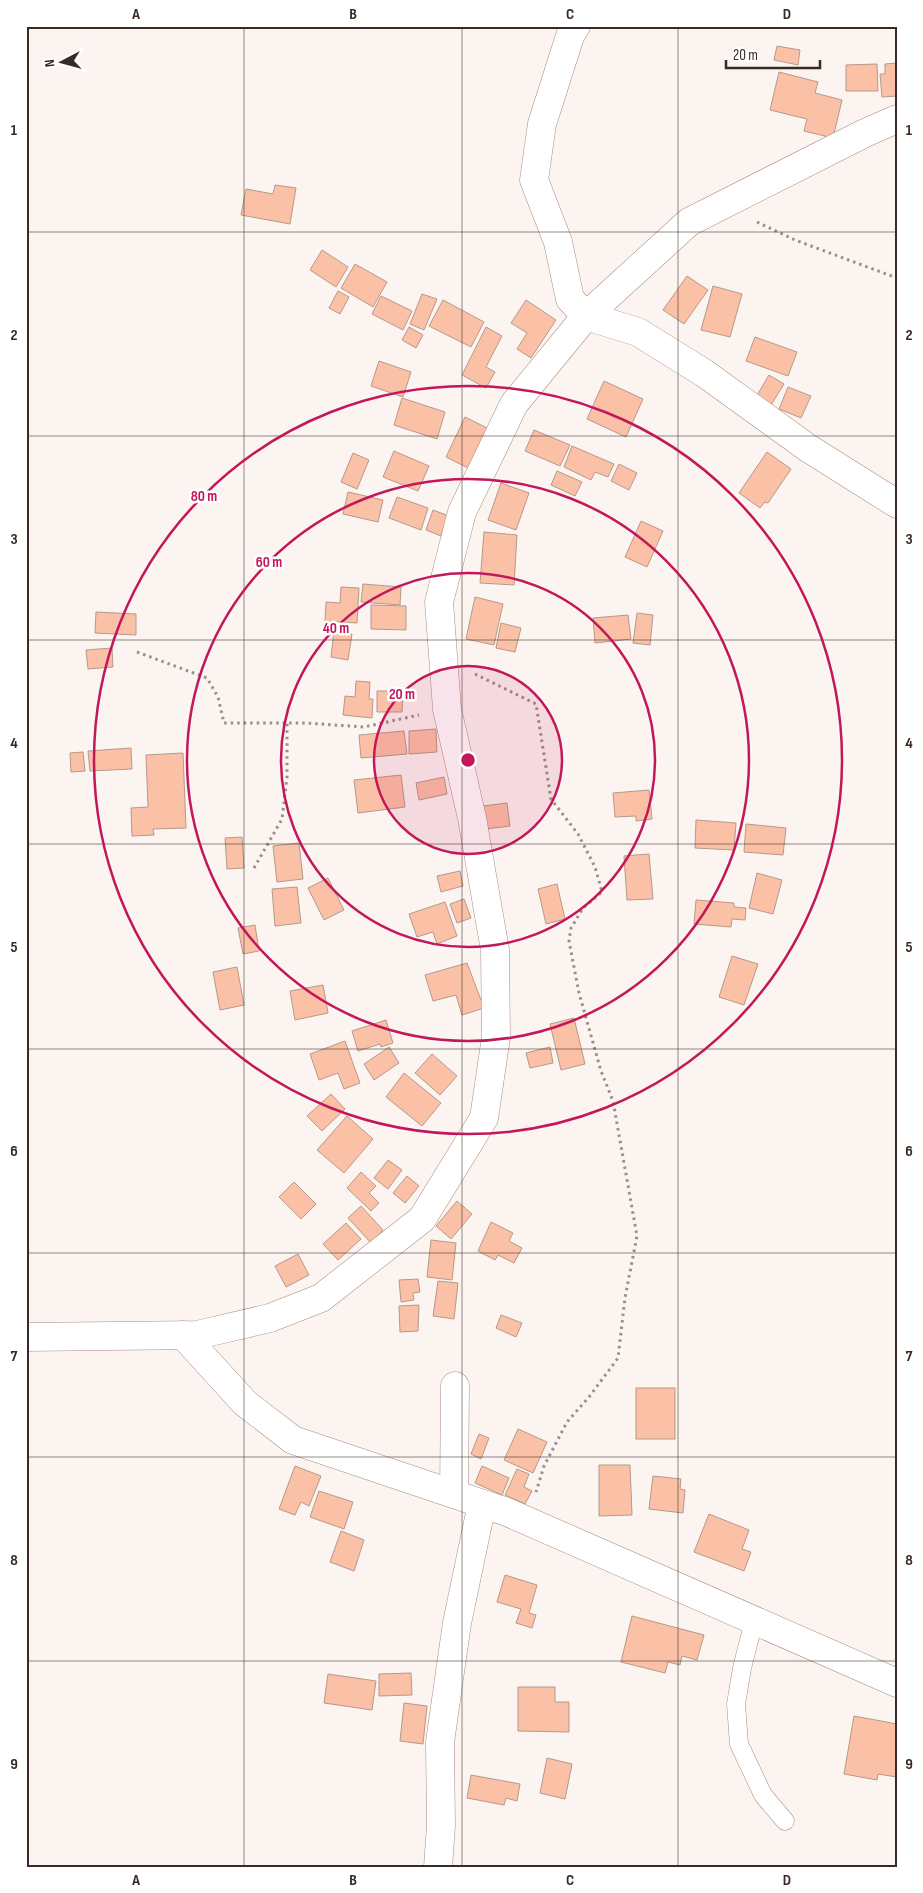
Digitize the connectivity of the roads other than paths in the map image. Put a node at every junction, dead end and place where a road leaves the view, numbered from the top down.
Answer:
1 (576, 26) edge
2 (897, 119) edge
3 (586, 316) junction
4 (897, 504) edge
5 (183, 1335) junction
6 (26, 1337) edge
7 (455, 1386) dead end
8 (454, 1494) junction
9 (482, 1504) junction
10 (754, 1621) junction
11 (897, 1684) edge
12 (786, 1821) dead end
13 (438, 1867) edge

1 - 3 street
2 - 3 street
3 - 4 street
3 - 5 street
5 - 6 street
5 - 8 street
7 - 8 street
8 - 9 street
9 - 10 street
9 - 13 street
10 - 11 street
10 - 12 lane

